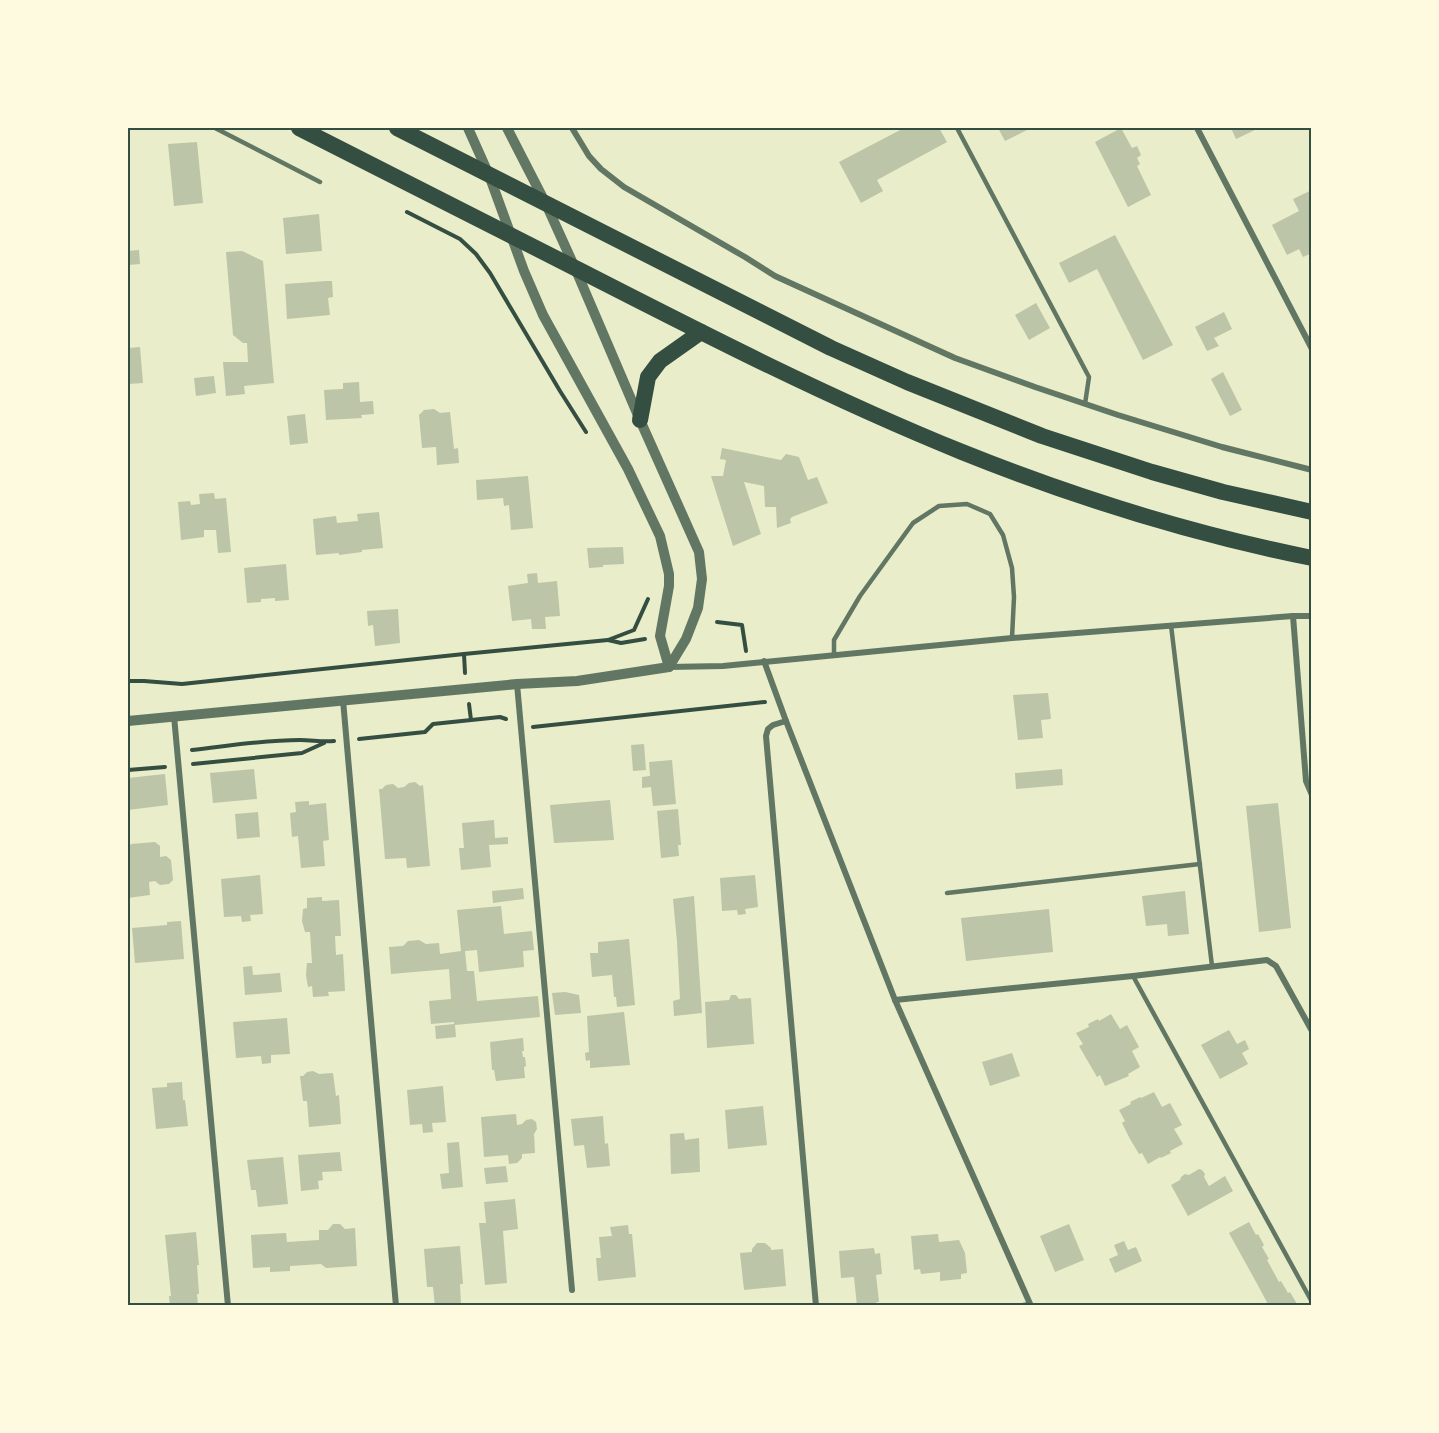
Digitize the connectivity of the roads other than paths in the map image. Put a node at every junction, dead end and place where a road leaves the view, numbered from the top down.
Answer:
1 (215, 128) edge
2 (299, 128) edge
3 (397, 128) edge
4 (468, 128) edge
5 (507, 128) edge
6 (572, 128) edge
7 (957, 128) edge
8 (1197, 128) edge
9 (489, 175) junction
10 (320, 182) dead end
11 (546, 204) junction
12 (513, 237) junction
13 (575, 268) junction
14 (700, 332) junction
15 (1311, 349) edge
16 (1085, 404) junction
17 (640, 420) junction
18 (1311, 470) edge
19 (1311, 512) edge
20 (1311, 558) edge
21 (1293, 616) junction
22 (1311, 616) edge
23 (1171, 626) junction
24 (1012, 638) junction
25 (834, 655) junction
26 (764, 661) junction
27 (669, 667) junction
28 (517, 684) junction
29 (342, 700) junction
30 (174, 716) junction
31 (128, 721) edge
32 (786, 721) junction
33 (1311, 795) edge
34 (1200, 864) junction
35 (947, 893) dead end
36 (1212, 966) junction
37 (1133, 976) junction
38 (895, 1000) junction
39 (1311, 1031) edge
40 (572, 1290) dead end
41 (1311, 1302) edge
42 (228, 1305) edge
43 (396, 1305) edge
44 (816, 1305) edge
45 (1017, 1305) edge
46 (1030, 1305) edge

1 - 10 lane
2 - 12 highway
3 - 9 highway
4 - 9 street
5 - 11 street
6 - 16 street
7 - 16 lane
8 - 15 street
9 - 11 highway
9 - 12 street
11 - 13 street
11 - 19 highway
12 - 13 highway
12 - 27 street
13 - 14 highway
13 - 17 street
14 - 17 highway
14 - 20 highway
16 - 18 street
17 - 27 street
21 - 22 street
21 - 23 street
21 - 33 street
23 - 24 street
23 - 34 lane
24 - 25 street
24 - 25 lane
25 - 26 street
26 - 27 street
26 - 32 street
27 - 28 street
28 - 29 street
28 - 40 street
29 - 30 street
29 - 43 street
30 - 31 street
30 - 42 street
32 - 38 street
32 - 44 street
34 - 35 lane
34 - 36 lane
36 - 37 street
36 - 39 street
37 - 38 street
37 - 41 lane
38 - 46 street
45 - 46 lane

